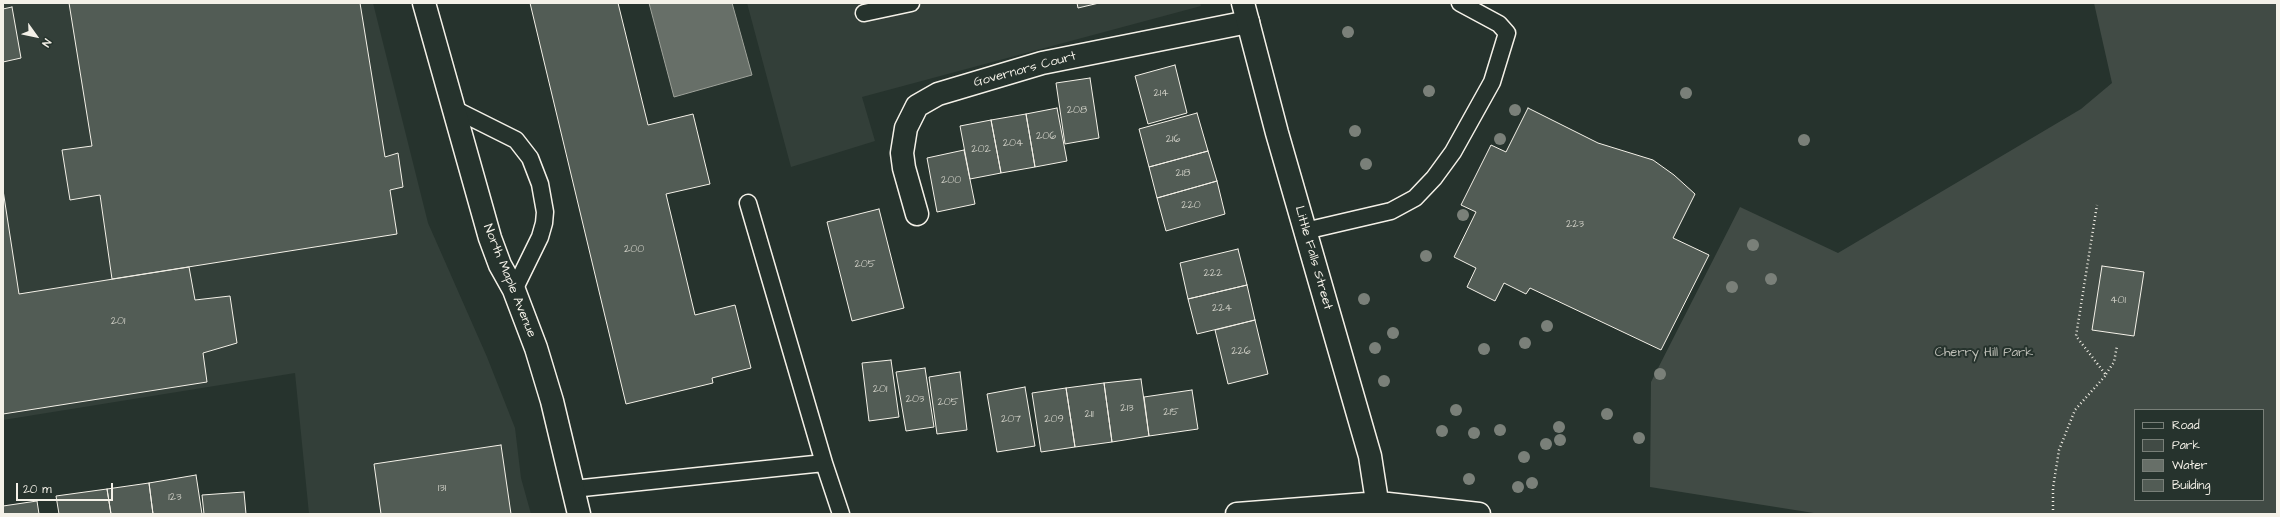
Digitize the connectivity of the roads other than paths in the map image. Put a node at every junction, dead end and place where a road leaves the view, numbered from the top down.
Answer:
1 (424, 3) edge
2 (911, 3) edge
3 (1460, 3) edge
4 (1245, 12) edge
5 (864, 13) dead end
6 (454, 108) junction
7 (748, 203) dead end
8 (917, 214) dead end
9 (1305, 232) junction
10 (514, 290) junction
11 (824, 463) junction
12 (573, 489) junction
13 (1379, 508) edge
14 (579, 514) edge
15 (841, 514) edge
16 (1237, 514) edge
17 (1479, 514) edge

1 - 6 street, North Maple Avenue
2 - 5 lane
3 - 9 lane
4 - 8 street, Governors Court
4 - 9 street, Little Falls Street
6 - 10 street, North Maple Avenue
6 - 10 lane
7 - 11 lane
9 - 13 street, Little Falls Street
10 - 12 street, North Maple Avenue
11 - 12 lane
11 - 15 lane
12 - 14 street, North Maple Avenue
13 - 16 street
13 - 17 street

